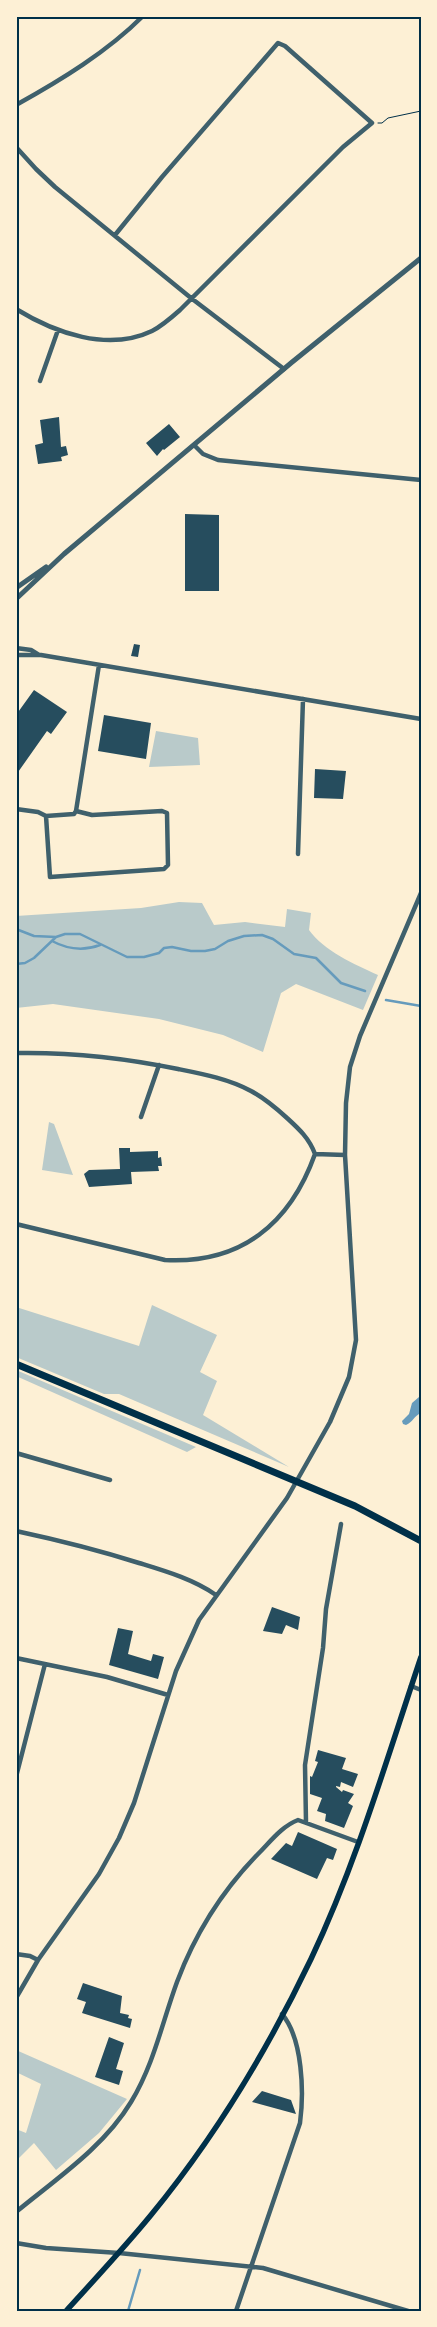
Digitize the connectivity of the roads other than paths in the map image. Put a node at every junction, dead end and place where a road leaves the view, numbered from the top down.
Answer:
1 (143, 16) edge
2 (16, 105) edge
3 (16, 147) edge
4 (115, 235) junction
5 (421, 258) edge
6 (192, 298) junction
7 (16, 309) edge
8 (58, 330) junction
9 (284, 369) junction
10 (40, 382) dead end
11 (195, 446) junction
12 (421, 480) edge
13 (64, 554) junction
14 (16, 588) edge
15 (16, 599) edge
16 (16, 648) edge
17 (40, 655) junction
18 (16, 656) edge
19 (100, 665) junction
20 (303, 699) junction
21 (421, 719) edge
22 (16, 809) edge
23 (76, 812) junction
24 (46, 816) junction
25 (298, 854) dead end
26 (421, 893) edge
27 (16, 1052) edge
28 (159, 1065) junction
29 (141, 1117) dead end
30 (315, 1154) junction
31 (345, 1155) junction
32 (16, 1224) edge
33 (16, 1364) edge
34 (16, 1453) edge
35 (110, 1480) dead end
36 (341, 1524) dead end
37 (16, 1531) edge
38 (421, 1542) edge
39 (216, 1595) junction
40 (421, 1657) edge
41 (16, 1658) edge
42 (45, 1664) junction
43 (411, 1686) junction
44 (421, 1690) edge
45 (168, 1695) junction
46 (16, 1777) edge
47 (306, 1822) junction
48 (358, 1842) junction
49 (16, 1954) edge
50 (38, 1960) junction
51 (16, 1998) edge
52 (282, 2014) junction
53 (16, 2212) edge
54 (16, 2243) edge
55 (119, 2253) junction
56 (252, 2266) junction
57 (66, 2311) edge
58 (236, 2311) edge
59 (408, 2311) edge

1 - 2 street
3 - 4 street
4 - 6 street
4 - 6 street
5 - 9 street
6 - 8 street
6 - 9 street
7 - 8 street
8 - 10 street
9 - 11 street
11 - 12 street
11 - 13 street
13 - 14 street
13 - 15 street
16 - 17 street
17 - 18 street
17 - 19 street
19 - 20 street
19 - 23 street
20 - 21 street
20 - 25 street
22 - 24 street
23 - 24 street
23 - 24 street
26 - 31 street
27 - 28 street
28 - 29 street
28 - 30 street
30 - 31 street
30 - 32 street
31 - 39 street
33 - 38 main road
34 - 35 street
36 - 47 street
37 - 39 street
39 - 45 street
40 - 43 main road
41 - 42 street
42 - 45 street
42 - 46 street
43 - 44 street
43 - 48 main road
45 - 50 street
47 - 48 street
47 - 53 street
48 - 52 main road
49 - 50 street
50 - 51 street
52 - 55 main road
52 - 56 street
54 - 55 street
55 - 56 street
55 - 57 main road
56 - 58 street
56 - 59 street

